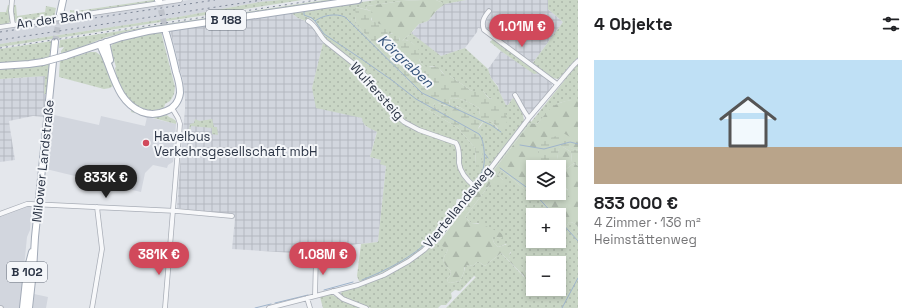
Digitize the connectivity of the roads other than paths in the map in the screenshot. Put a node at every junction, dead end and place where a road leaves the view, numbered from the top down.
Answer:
1 (12, 0) edge
2 (62, 0) edge
3 (180, 0) edge
4 (358, 0) edge
5 (172, 1) edge
6 (489, 11) dead end
7 (60, 14) tunnel mouth
8 (308, 21) dead end
9 (13, 25) junction
10 (0, 27) edge
11 (166, 33) tunnel mouth
12 (55, 42) tunnel mouth
13 (103, 43) junction
14 (84, 50) junction
15 (104, 54) junction
16 (578, 61) edge
17 (0, 66) edge
18 (115, 81) junction
19 (557, 84) junction
20 (515, 96) dead end
21 (172, 108) junction
22 (529, 118) junction
23 (476, 187) junction
24 (38, 204) junction
25 (97, 207) junction
26 (173, 211) junction
27 (0, 214) edge
28 (232, 216) dead end
29 (35, 237) junction
30 (316, 256) dead end
31 (333, 291) junction
32 (315, 296) junction
33 (308, 298) junction
34 (23, 308) edge
35 (29, 308) edge
36 (92, 308) edge
37 (165, 308) edge
38 (269, 308) edge
39 (310, 308) edge
40 (366, 308) edge

1 - 9 street
2 - 7 main road
3 - 5 street, An der Bahn
4 - 13 main road, B 188
5 - 9 street, An der Bahn
6 - 19 street
8 - 23 street, Wulfersteig
9 - 10 street, An der Bahn
11 - 21 main road
12 - 24 main road, Milower Landstraße / B 102
13 - 14 main road, B 188
13 - 15 main road
13 - 18 main road
14 - 15 main road
14 - 17 main road, B 188, bridge
15 - 18 main road
16 - 19 street, Viertellandsweg
18 - 21 main road
19 - 22 street, Viertellandsweg
20 - 22 street
21 - 26 street
22 - 23 street, Viertellandsweg
23 - 31 street, Viertellandsweg
24 - 25 street
24 - 27 street
24 - 29 main road, Milower Landstraße / B 102
25 - 26 street
25 - 36 street
26 - 28 street
26 - 37 street
29 - 34 main road, Milower Landstraße / B 102
29 - 35 main road, Milower Landstraße / B 102
30 - 32 street
31 - 32 street, Viertellandsweg
31 - 40 street
32 - 33 street, Viertellandsweg
33 - 38 street, Viertellandsweg
33 - 39 street

